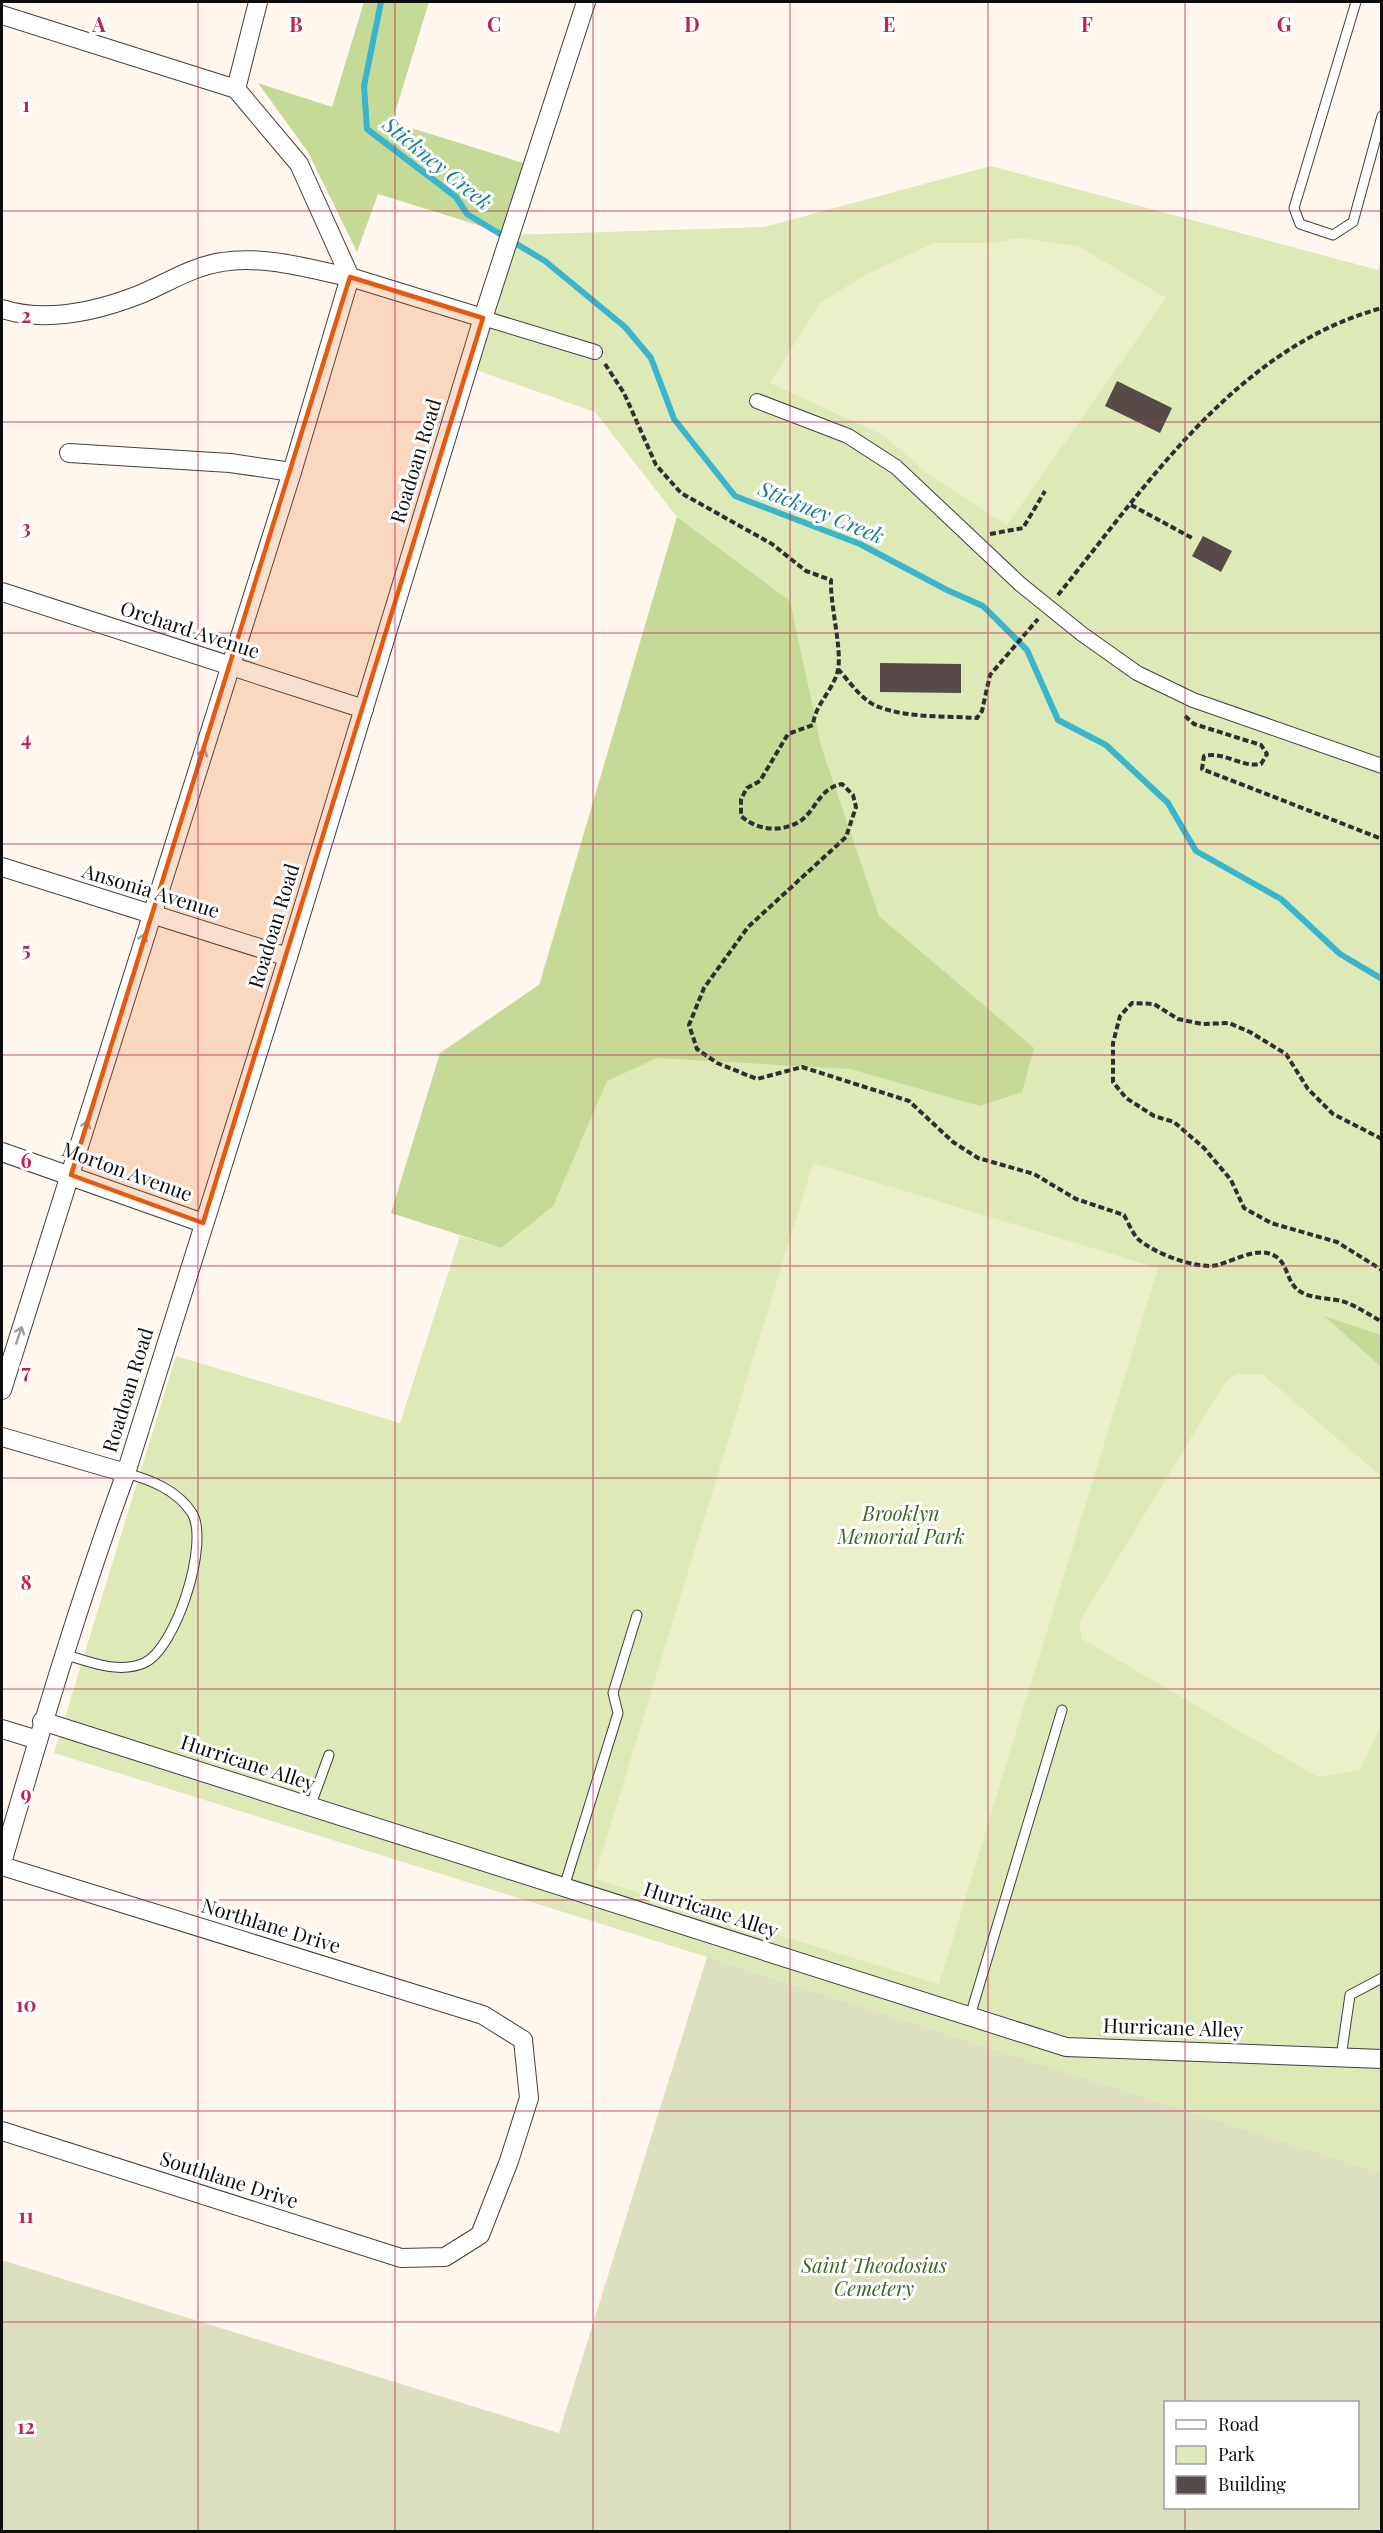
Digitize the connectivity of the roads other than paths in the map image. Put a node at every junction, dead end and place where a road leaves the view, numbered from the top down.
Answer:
1 (258, 2) edge
2 (586, 2) edge
3 (1356, 2) edge
4 (2, 15) edge
5 (236, 88) junction
6 (1382, 116) edge
7 (350, 277) junction
8 (2, 309) edge
9 (483, 318) junction
10 (595, 352) road end
11 (758, 401) dead end
12 (69, 453) dead end
13 (292, 472) junction
14 (2, 592) edge
15 (230, 668) junction
16 (364, 709) junction
17 (1382, 766) edge
18 (2, 867) edge
19 (151, 915) junction
20 (288, 957) junction
21 (2, 1152) edge
22 (71, 1175) junction
23 (203, 1223) junction
24 (2, 1390) edge
25 (2, 1437) edge
26 (126, 1473) junction
27 (636, 1615) dead end
28 (64, 1654) junction
29 (1062, 1710) dead end
30 (42, 1721) junction
31 (2, 1729) edge
32 (38, 1740) junction
33 (329, 1755) dead end
34 (310, 1807) junction
35 (2, 1864) edge
36 (564, 1887) junction
37 (1382, 1978) edge
38 (970, 2016) junction
39 (1341, 2057) junction
40 (1382, 2058) edge
41 (2, 2132) edge
42 (446, 2257) joint

1 - 5 street
2 - 9 street, Roadoan Road
3 - 6 lane
4 - 5 street
5 - 7 street
7 - 8 street
7 - 9 street
7 - 13 street
9 - 10 street
9 - 16 street, Roadoan Road
11 - 17 street
12 - 13 street
13 - 15 street
14 - 15 street, Orchard Avenue
15 - 16 street, Orchard Avenue
19 -> 15 street
16 - 20 street, Roadoan Road
18 - 19 street, Ansonia Avenue
19 - 20 street, Ansonia Avenue
22 -> 19 street
20 - 23 street, Roadoan Road
21 - 22 street, Morton Avenue
22 - 23 street, Morton Avenue
24 -> 22 street
23 - 26 street, Roadoan Road
25 - 26 street
26 - 28 street, Roadoan Road
26 - 28 lane
27 - 36 lane
28 - 30 street, Roadoan Road
29 - 38 lane
30 - 32 street, Roadoan Road
30 - 34 street, Hurricane Alley
31 - 32 street
32 - 35 street, Roadoan Road
33 - 34 lane
34 - 36 street, Hurricane Alley
35 - 42 street, Northlane Drive
36 - 38 street, Hurricane Alley
37 - 39 lane
38 - 39 street, Hurricane Alley
39 - 40 street, Hurricane Alley
41 - 42 street, Southlane Drive

